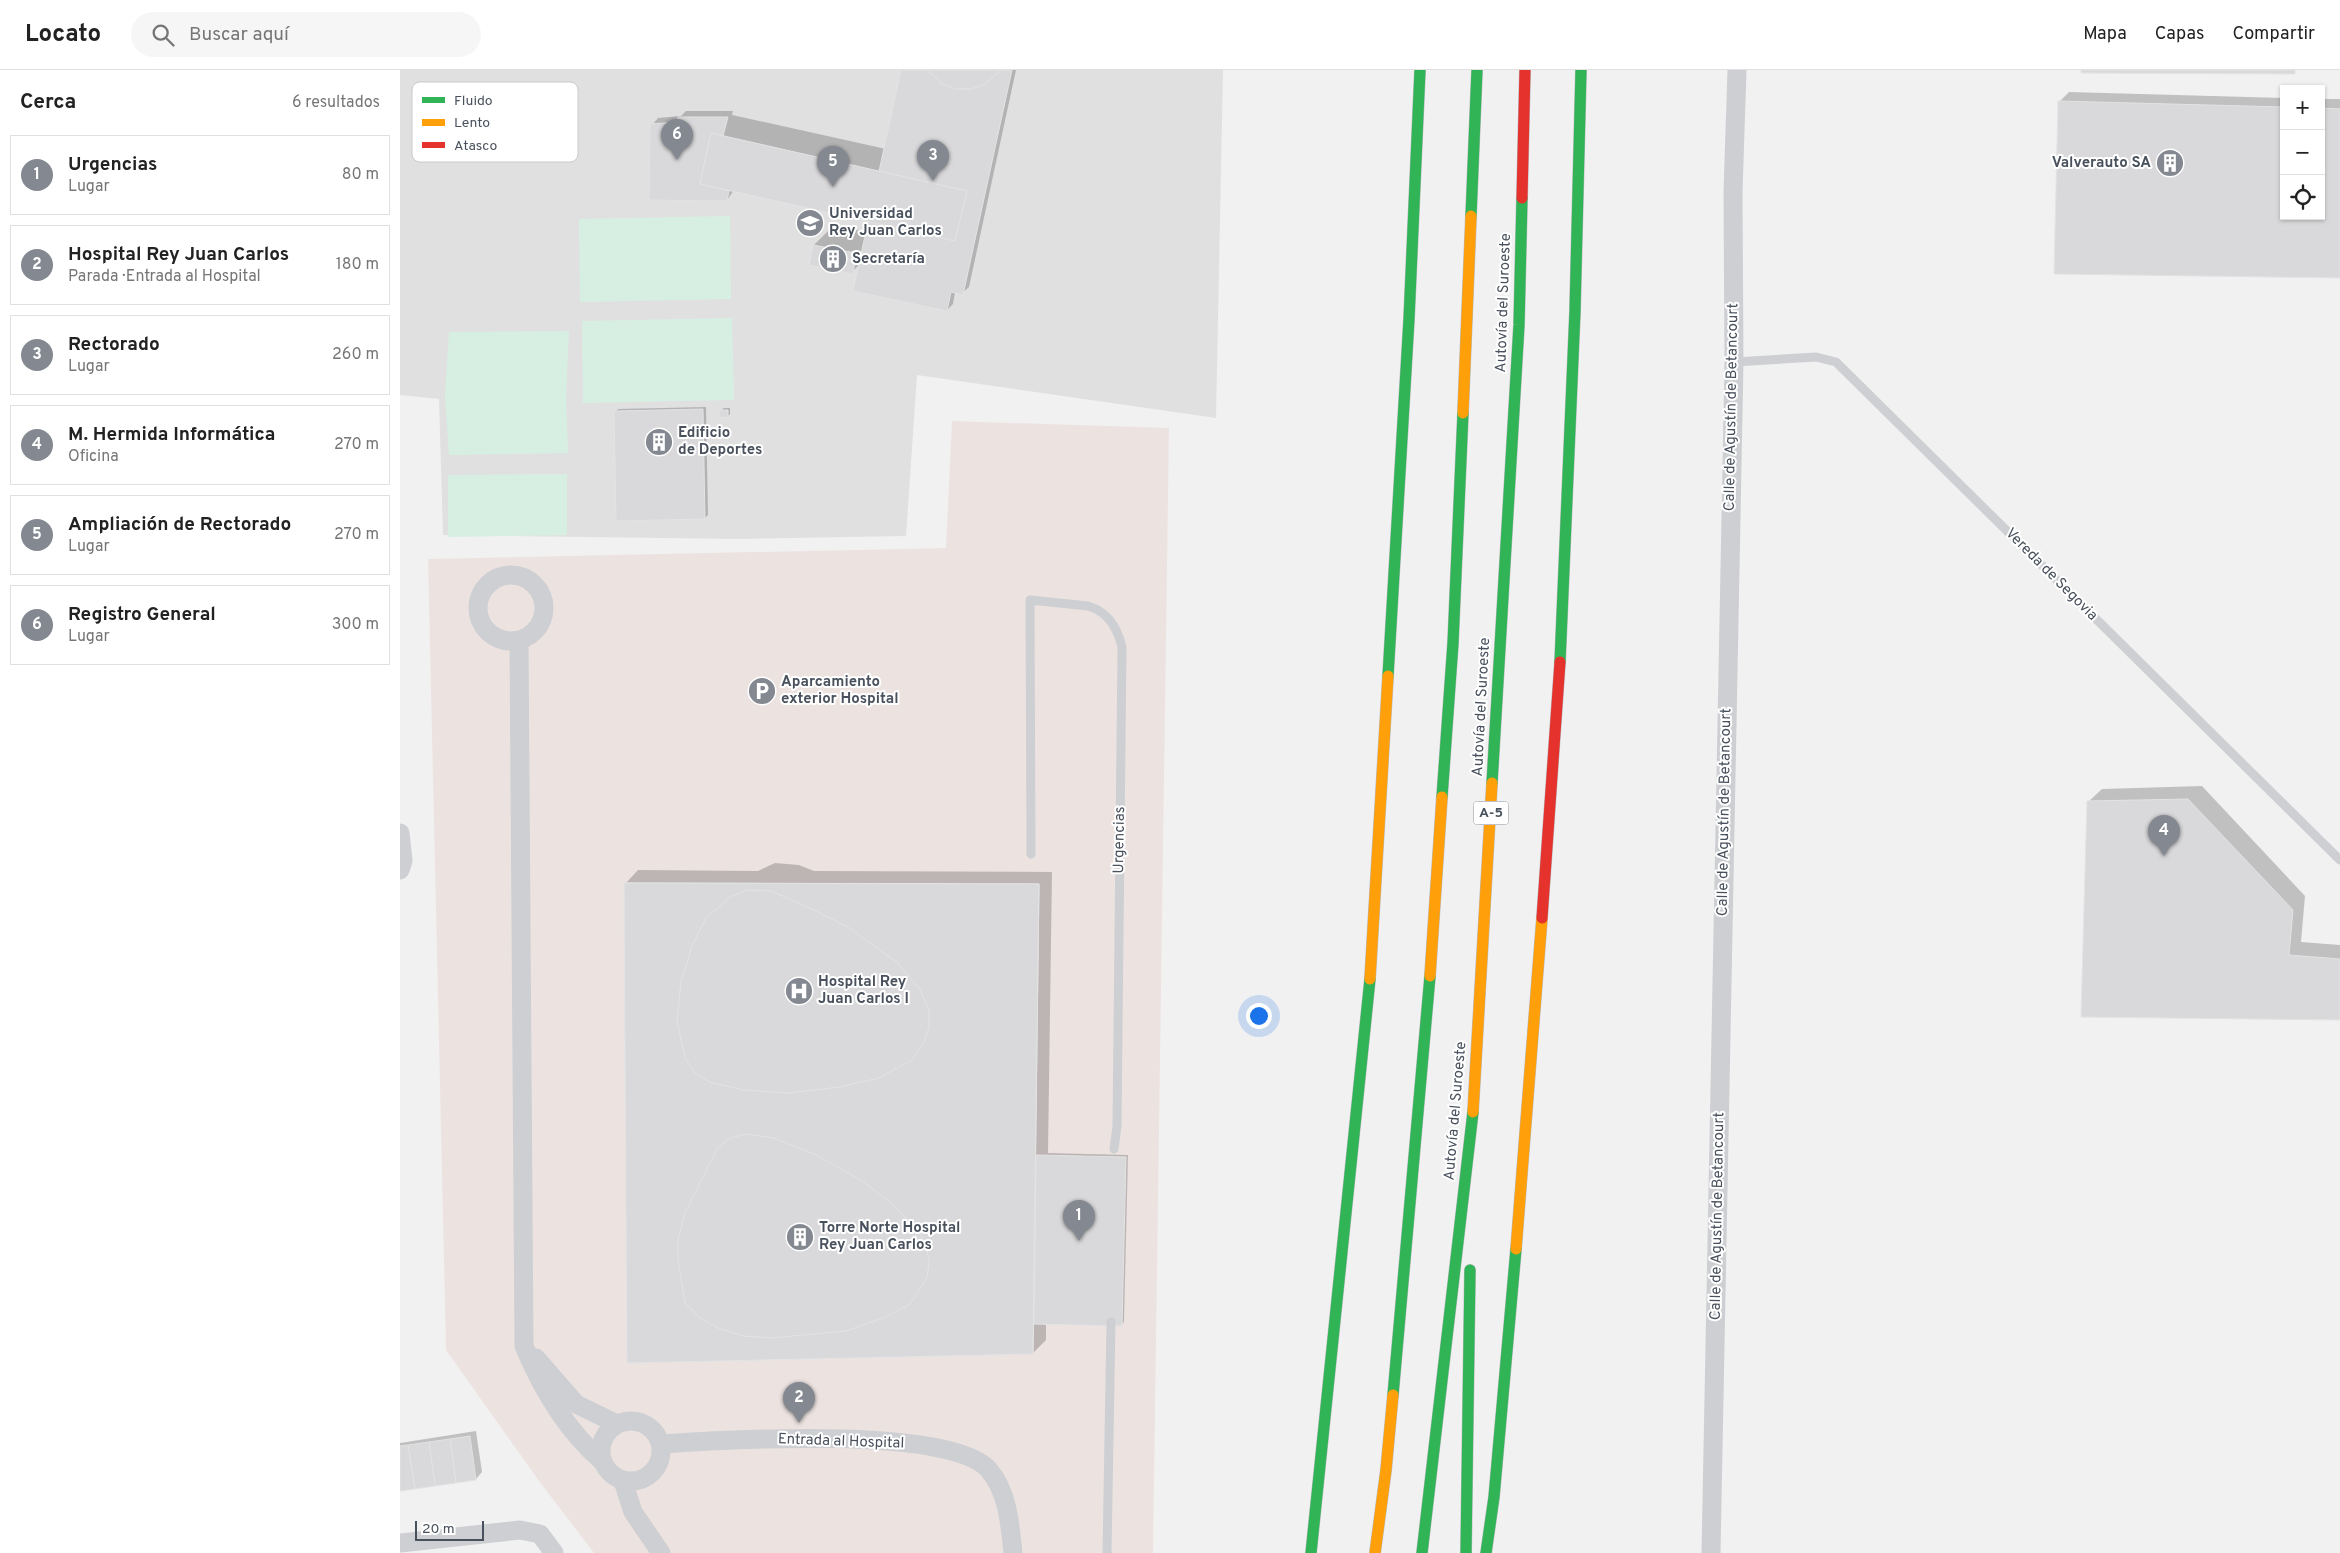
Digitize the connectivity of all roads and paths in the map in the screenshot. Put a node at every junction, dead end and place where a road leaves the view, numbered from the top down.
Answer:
1 (1420, 70) edge
2 (1477, 70) edge
3 (1526, 70) edge
4 (1581, 70) edge
5 (1737, 70) edge
6 (1734, 362) junction
7 (519, 641) dead end
8 (400, 833) edge
9 (1031, 854) dead end
10 (2340, 860) edge
11 (402, 866) edge
12 (1472, 1122) junction
13 (1114, 1149) dead end
14 (1471, 1238) dead end
15 (1471, 1257) dead end
16 (1111, 1322) dead end
17 (524, 1346) junction
18 (617, 1424) junction
19 (661, 1444) junction
20 (602, 1461) junction
21 (623, 1481) junction
22 (1494, 1497) junction
23 (400, 1543) edge
24 (554, 1553) edge
25 (661, 1553) edge
26 (1013, 1553) edge
27 (1107, 1553) edge
28 (1311, 1553) edge
29 (1375, 1553) edge
30 (1422, 1553) edge
31 (1466, 1553) edge
32 (1486, 1553) edge
33 (1493, 1553) edge
34 (1711, 1553) edge

1 - 28 highway
2 - 29 highway
3 - 12 highway, Autovía del Suroeste / A-5
4 - 22 highway
5 - 6 street, Calle de Agustín de Betancourt
6 - 10 lane, Vereda de Segovia
6 - 34 street, Calle de Agustín de Betancourt
7 - 17 street
8 - 11 street
9 - 13 lane, Urgencias
12 - 14 highway
12 - 30 highway, Autovía del Suroeste / A-5
15 - 31 highway
16 - 27 lane
17 - 18 street
17 - 20 street
18 - 19 street
18 - 20 street
19 - 21 street
19 - 26 street, Entrada al Hospital
20 - 21 street
21 - 25 street
22 - 32 highway
22 - 33 highway
23 - 24 street

